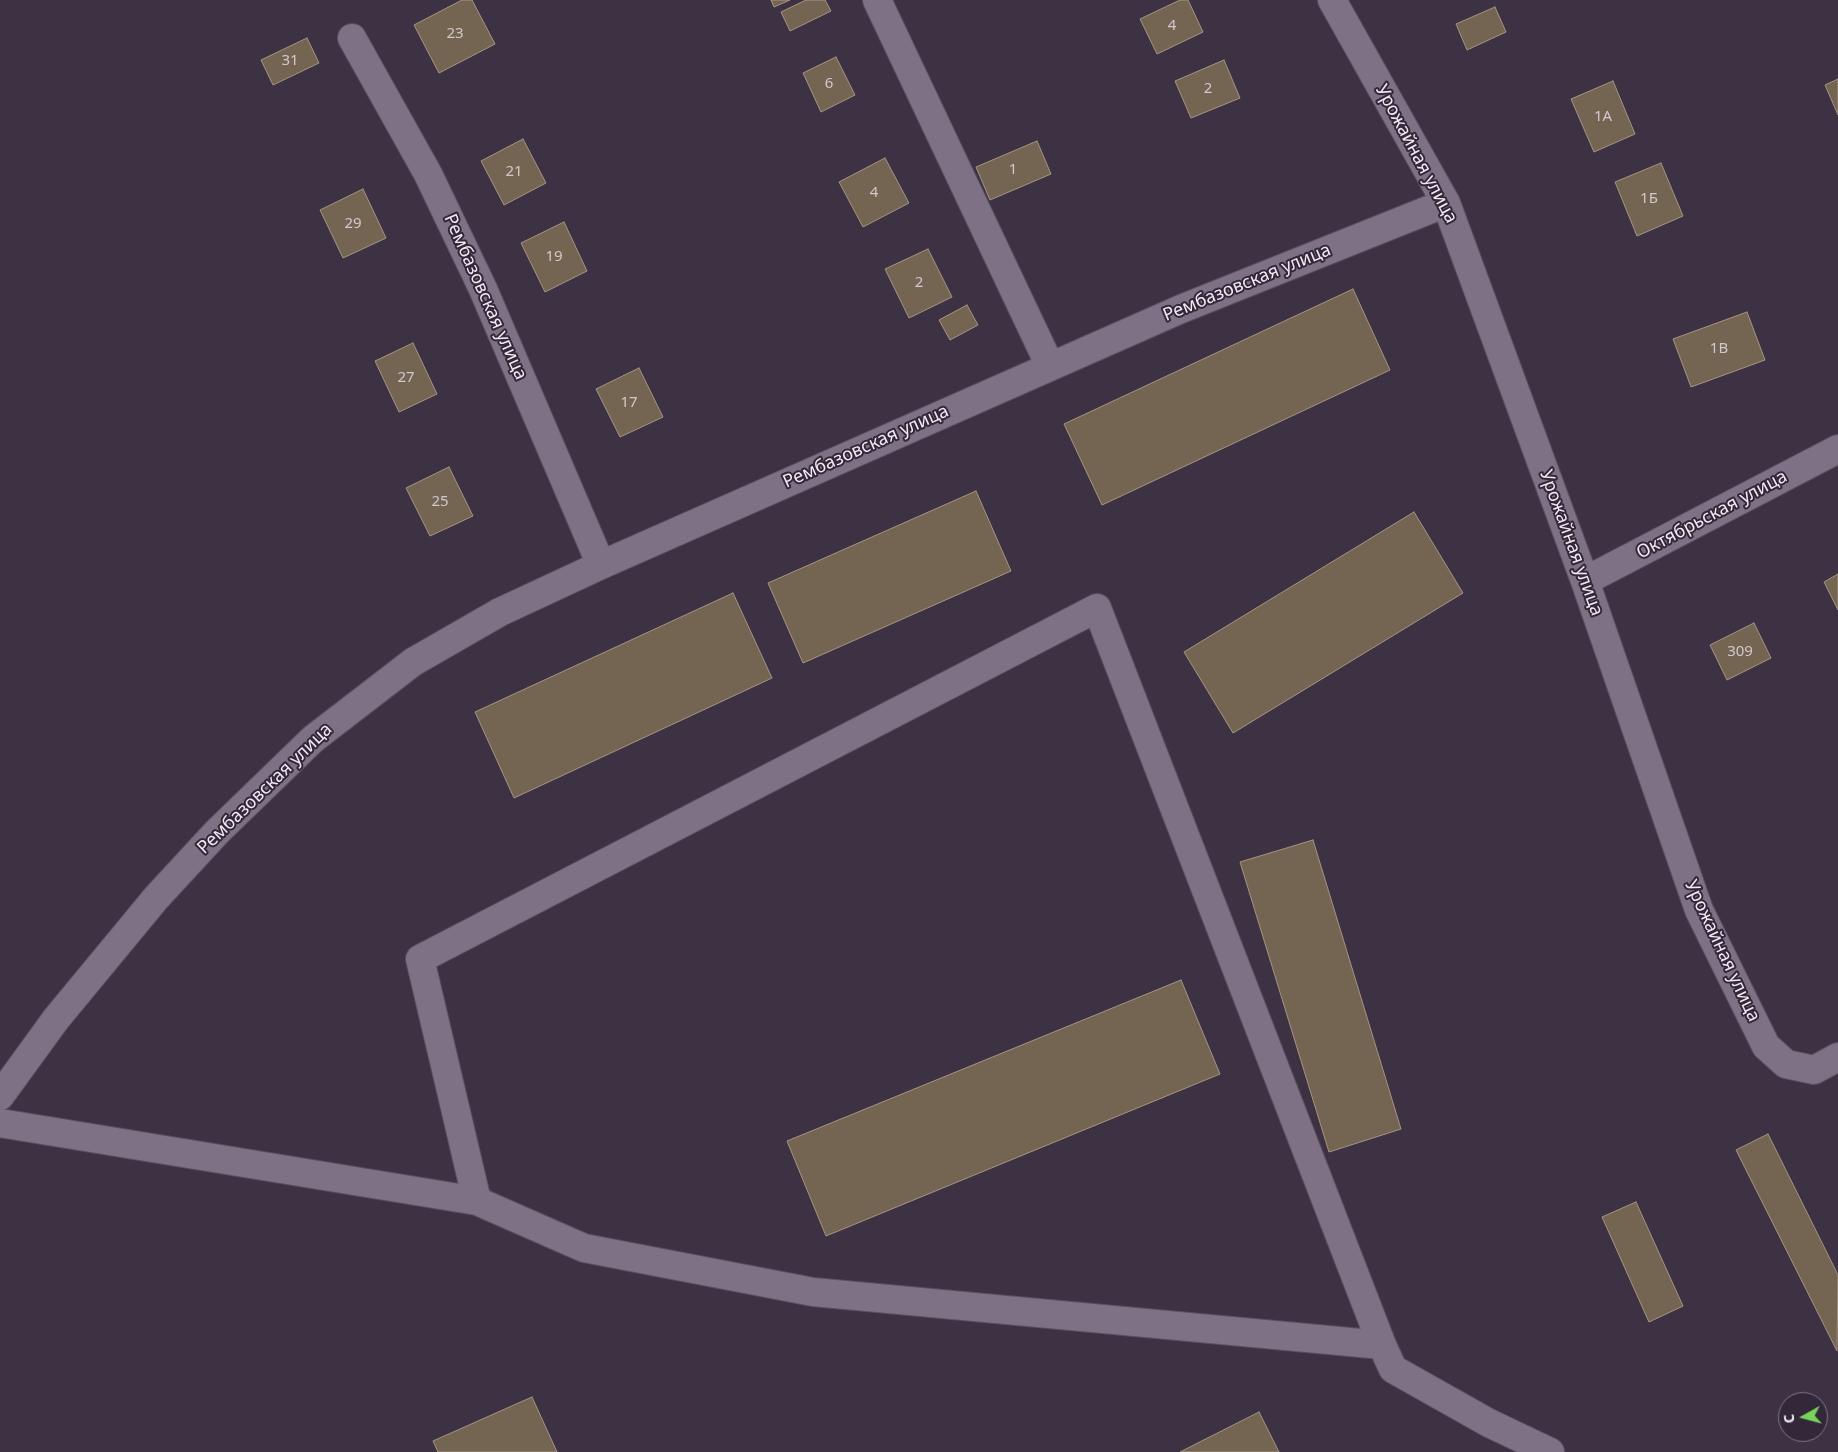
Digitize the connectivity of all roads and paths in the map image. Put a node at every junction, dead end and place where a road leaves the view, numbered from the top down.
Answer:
1 (877, 0) edge
2 (1332, 0) edge
3 (352, 38) dead end
4 (1446, 203) junction
5 (1050, 366) junction
6 (1838, 448) edge
7 (601, 565) junction
8 (1585, 581) junction
9 (1838, 1058) edge
10 (0, 1096) edge
11 (0, 1123) edge
12 (477, 1201) junction
13 (1382, 1345) junction
14 (1550, 1452) edge

1 - 5 street
2 - 4 street, Урожайная улица
3 - 7 street, Рембазовская улица
4 - 5 street, Рембазовская улица
4 - 8 street, Урожайная улица
5 - 7 street, Рембазовская улица
6 - 8 street, Октябрьская улица
7 - 10 street, Рембазовская улица
8 - 9 street, Урожайная улица
11 - 12 street
12 - 13 street
12 - 13 street
13 - 14 street

